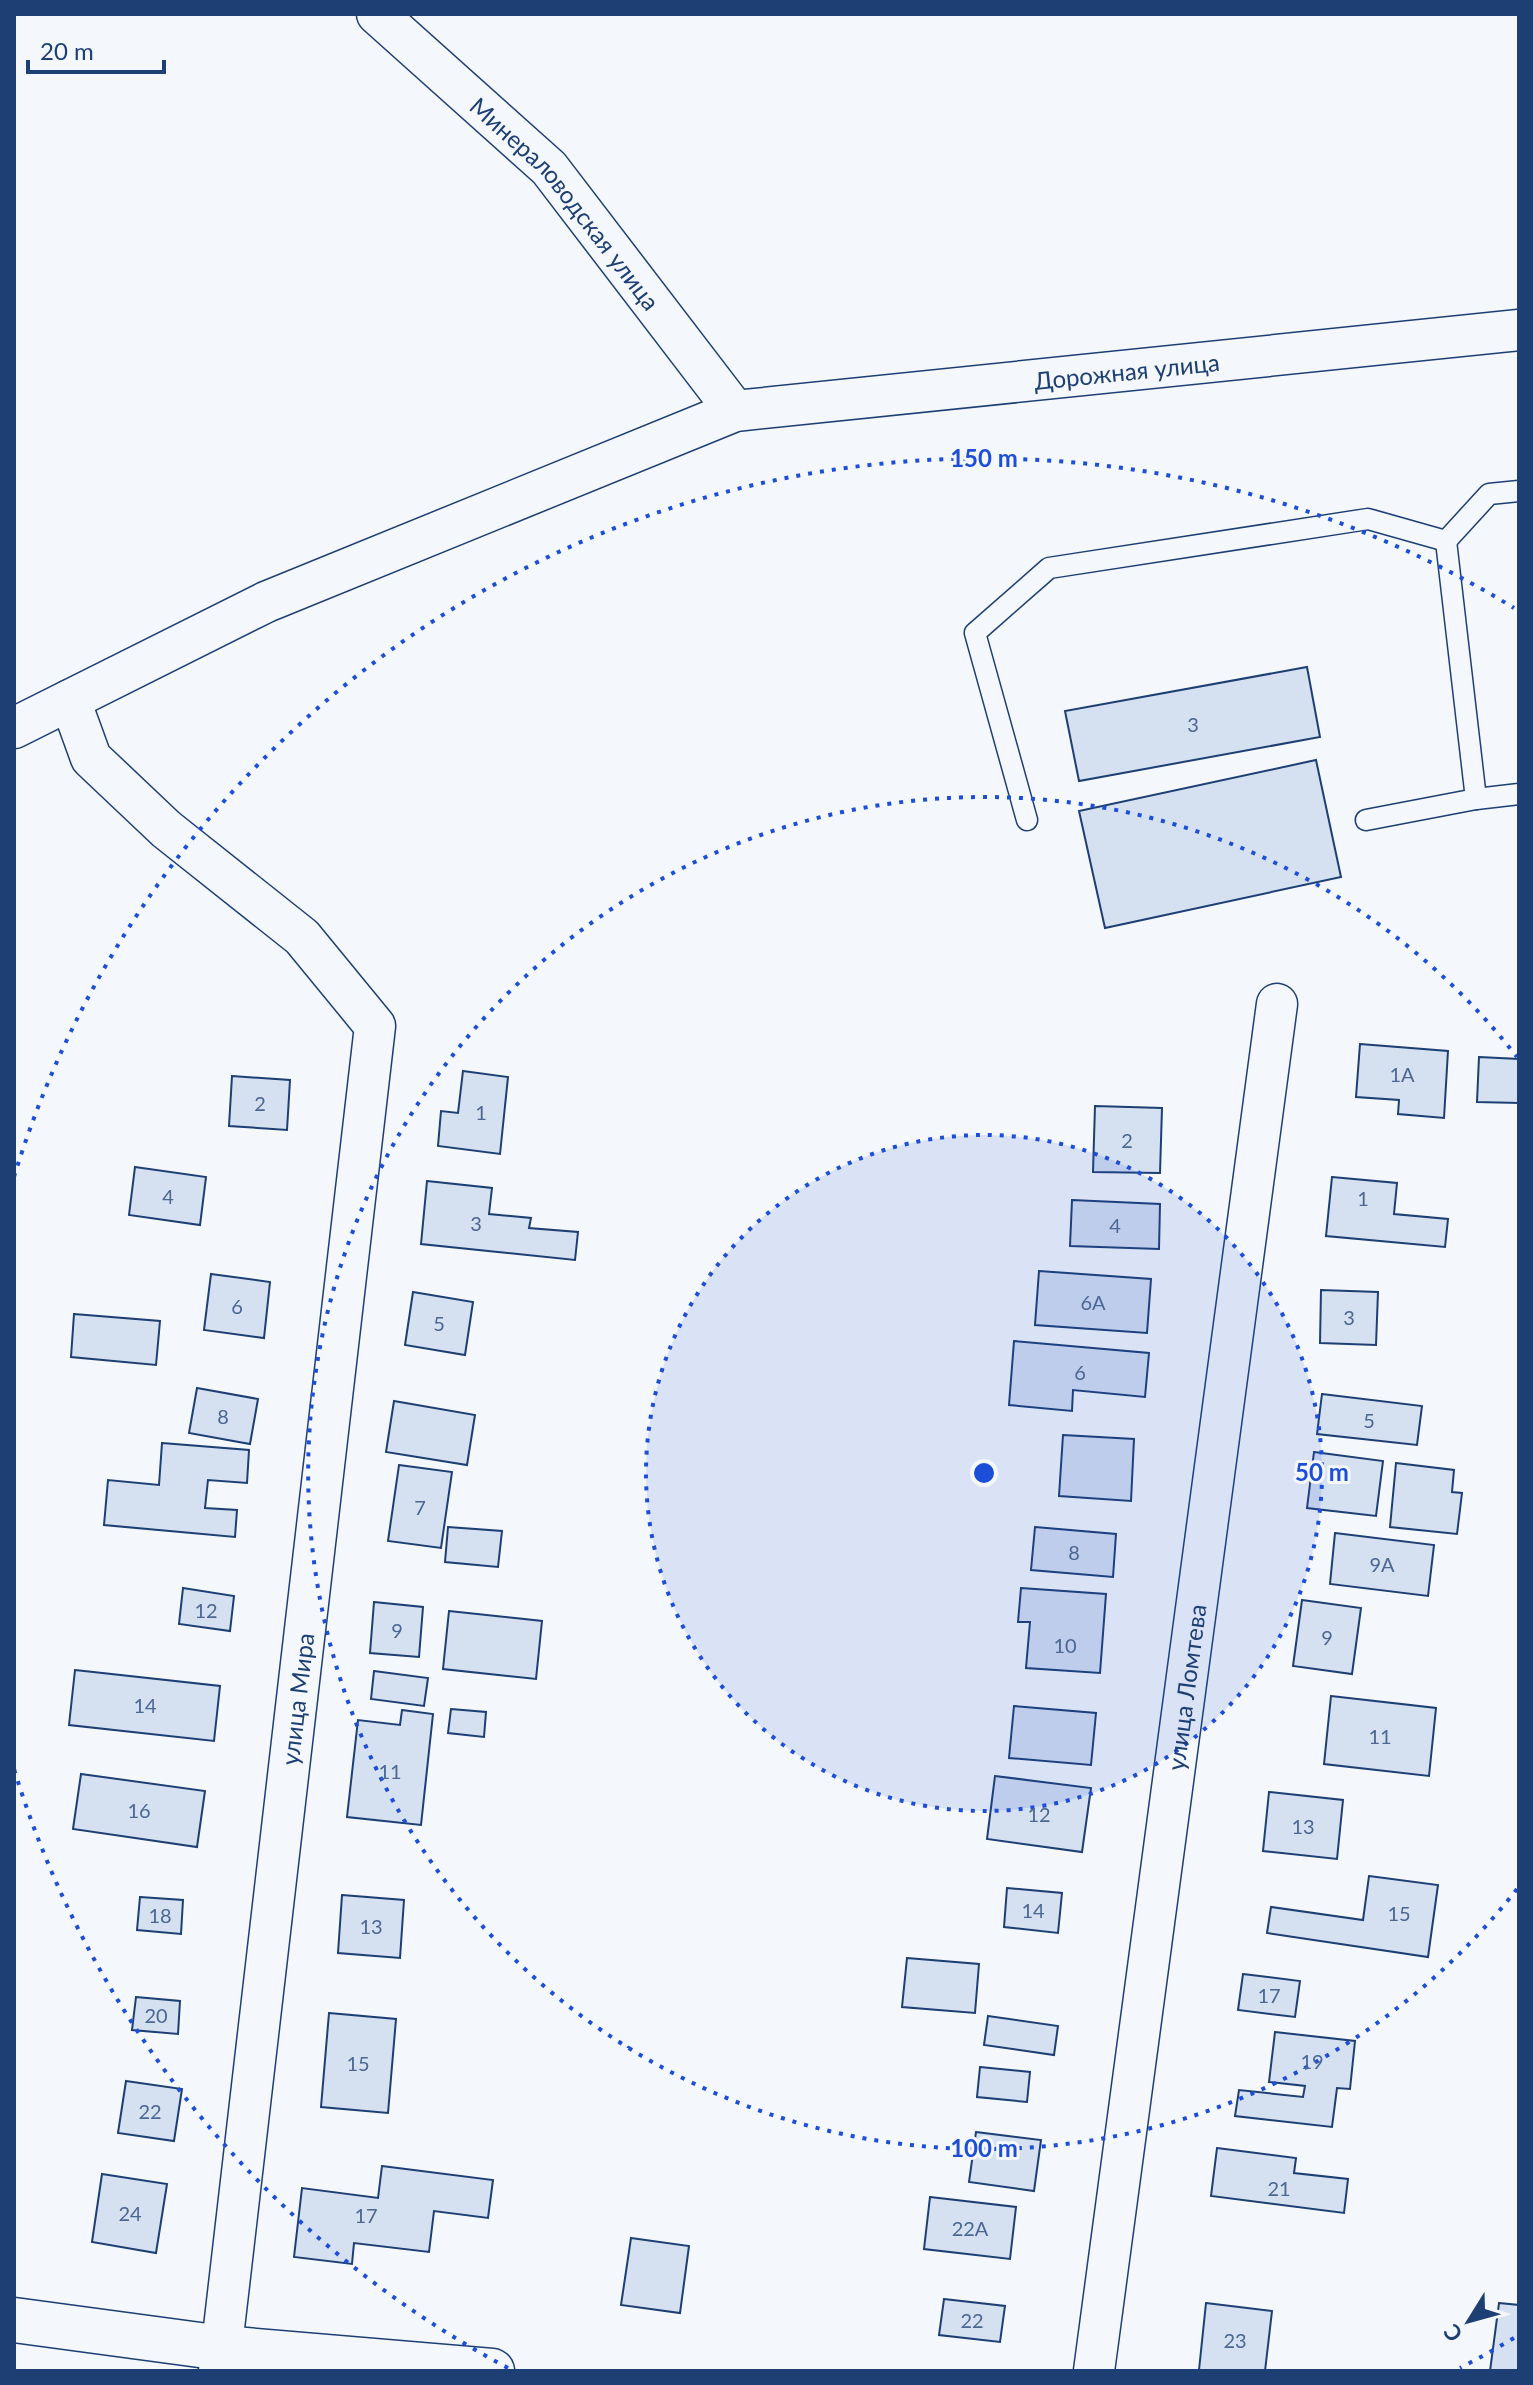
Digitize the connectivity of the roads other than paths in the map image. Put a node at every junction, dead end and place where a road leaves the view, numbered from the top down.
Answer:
1 (377, 14) edge
2 (1519, 330) edge
3 (735, 411) junction
4 (1519, 491) edge
5 (1446, 541) junction
6 (70, 700) junction
7 (14, 728) edge
8 (1519, 794) edge
9 (1476, 799) junction
10 (1027, 820) dead end
11 (1366, 820) dead end
12 (1277, 1004) dead end
13 (14, 2320) edge
14 (221, 2359) edge
15 (492, 2371) edge
16 (1094, 2371) edge

1 - 3 street, Минераловодская улица
2 - 3 street, Дорожная улица
3 - 6 street, Дорожная улица
4 - 5 lane
5 - 9 lane
5 - 10 lane
6 - 7 street, Дорожная улица
6 - 14 street, улица Мира
8 - 9 lane
9 - 11 lane
12 - 16 street, улица Ломтева
13 - 14 street
14 - 15 street

